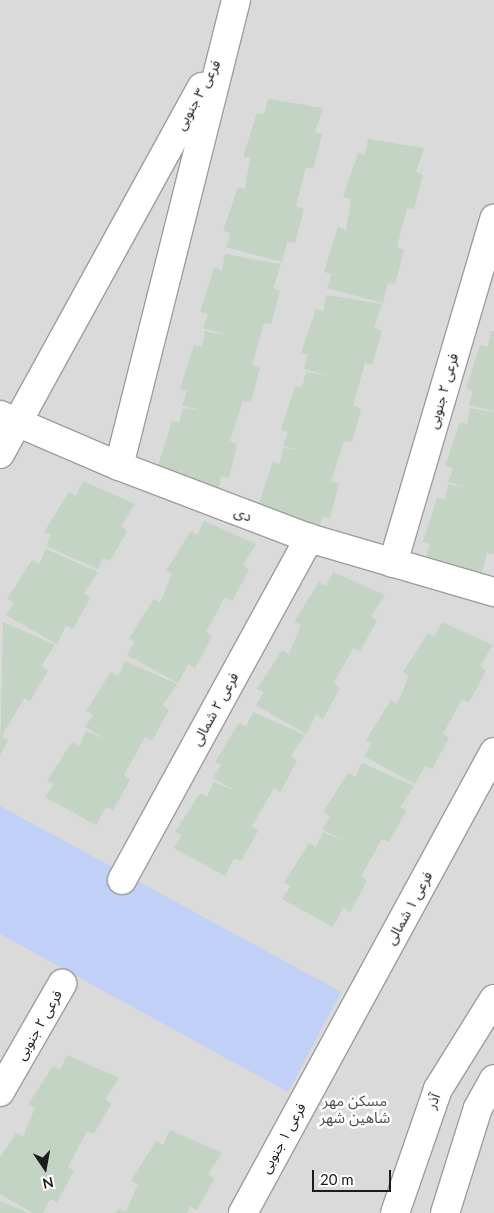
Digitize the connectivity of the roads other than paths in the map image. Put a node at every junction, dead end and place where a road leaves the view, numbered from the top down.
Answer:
1 (236, 0) edge
2 (220, 55) junction
3 (494, 219) edge
4 (8, 420) edge
5 (0, 454) edge
6 (118, 466) junction
7 (309, 538) junction
8 (393, 563) junction
9 (494, 592) edge
10 (494, 752) edge
11 (122, 880) dead end
12 (62, 984) dead end
13 (494, 999) edge
14 (324, 1064) joint
15 (494, 1079) edge
16 (0, 1092) edge
17 (243, 1213) edge
18 (394, 1213) edge
19 (445, 1213) edge

1 - 2 street
2 - 4 street, فرعی ۳ جنوبی
2 - 6 street, فرعی ۳ جنوبی
3 - 8 street, فرعی ۲ جنوبی
4 - 5 street, فرعی ۳ جنوبی
4 - 6 street, دی
6 - 7 street, دی
7 - 8 street, دی
7 - 11 street, فرعی ۲ شمالی
8 - 9 street, دی
10 - 14 street, فرعی ۱ شمالی
12 - 16 street, فرعی ۲ جنوبی
13 - 18 street, آذر
14 - 17 street, فرعی ۱ جنوبی
15 - 19 street

